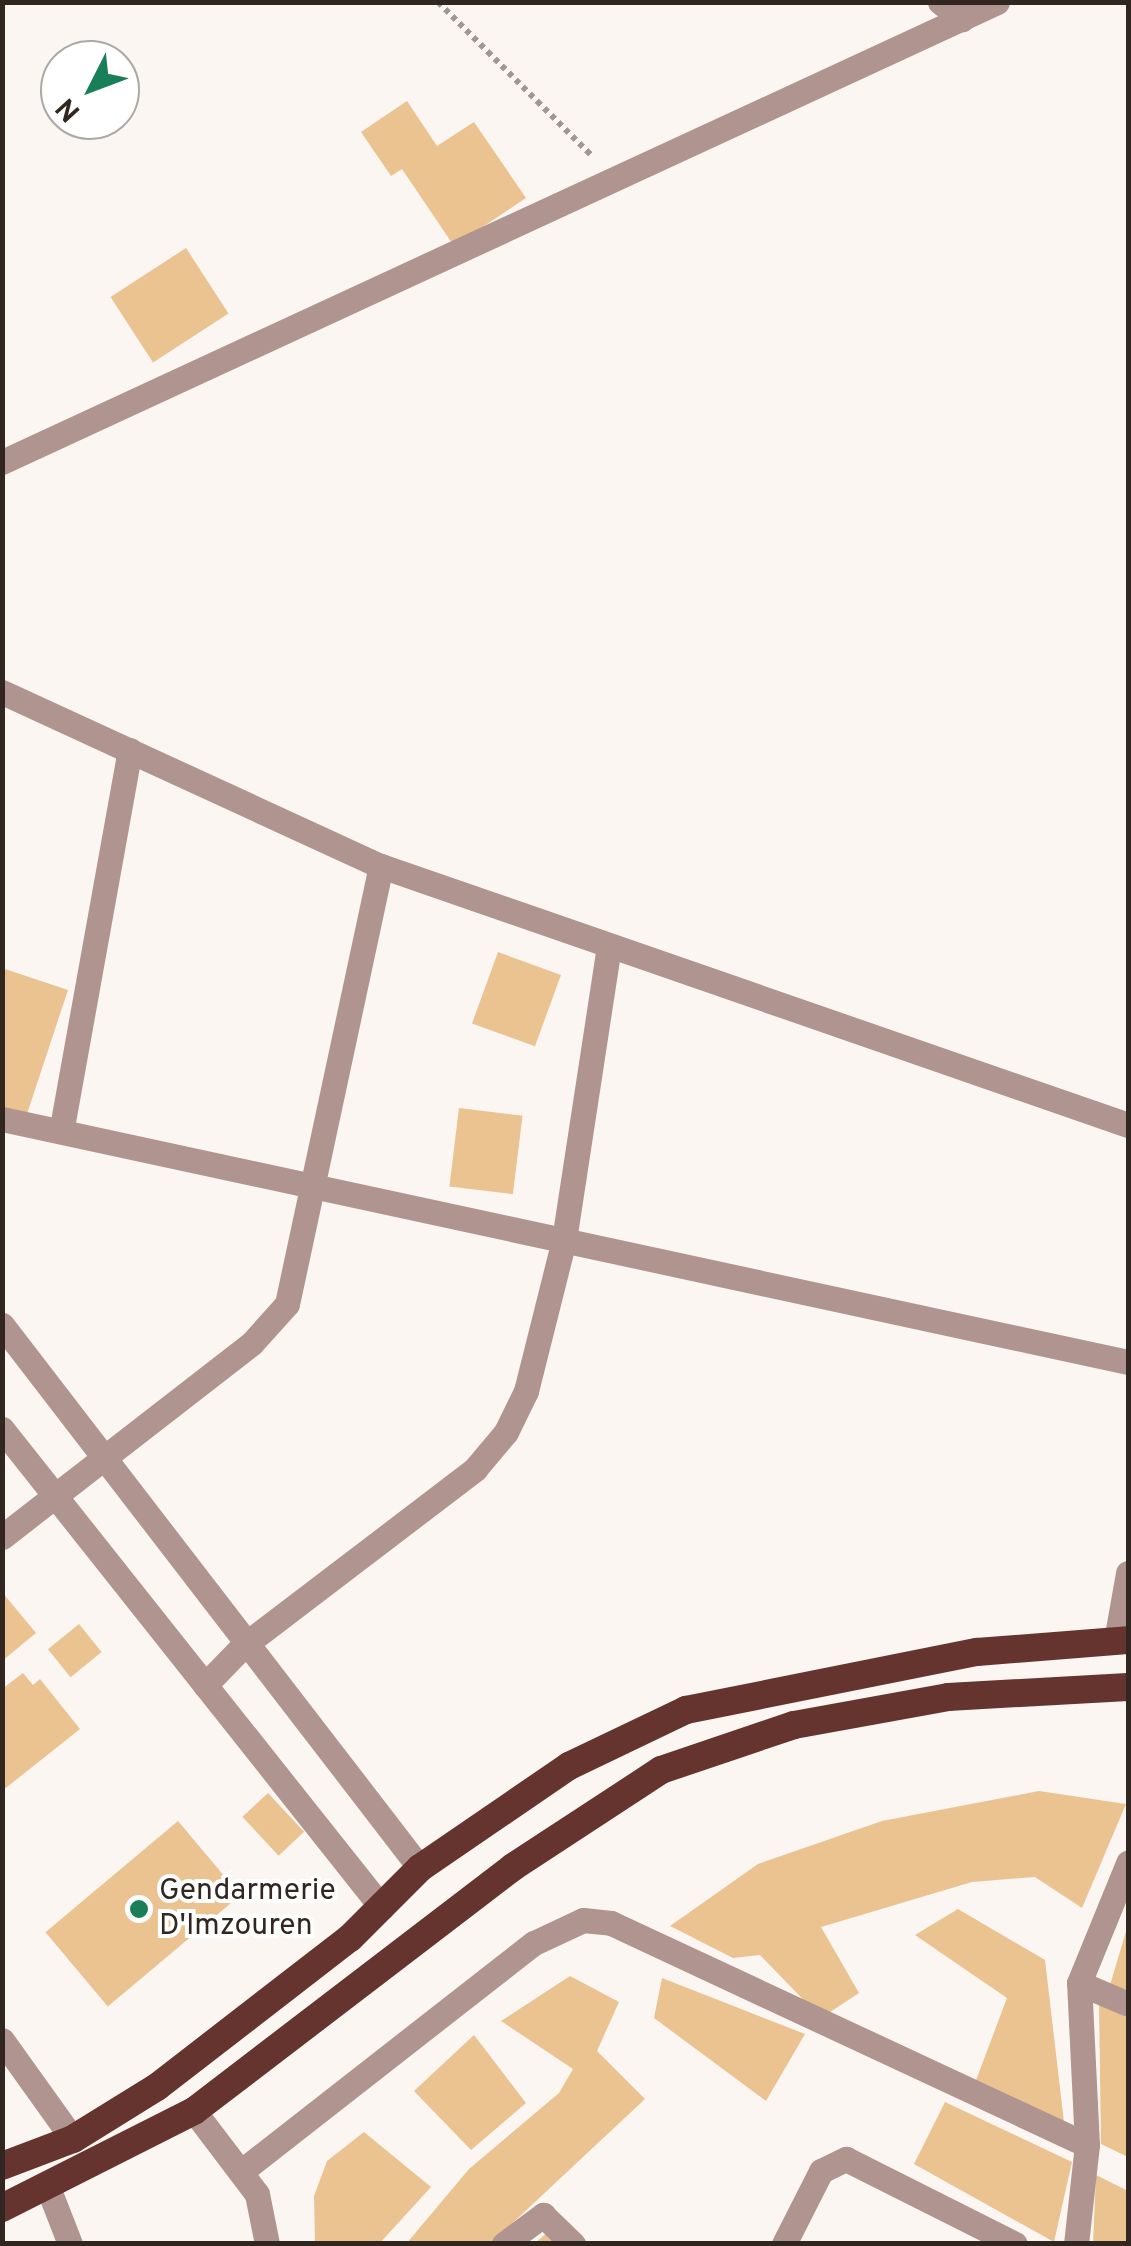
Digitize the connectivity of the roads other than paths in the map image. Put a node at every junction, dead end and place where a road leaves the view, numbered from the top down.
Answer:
1 (940, 2) edge
2 (997, 2) edge
3 (962, 19) junction
4 (2, 462) edge
5 (2, 692) edge
6 (130, 750) junction
7 (381, 866) junction
8 (608, 952) junction
9 (2, 1119) edge
10 (1128, 1125) edge
11 (62, 1127) junction
12 (312, 1190) junction
13 (564, 1240) junction
14 (2, 1325) edge
15 (1128, 1362) edge
16 (2, 1428) edge
17 (99, 1455) junction
18 (55, 1497) junction
19 (2, 1537) edge
20 (1128, 1572) edge
21 (1122, 1640) edge
22 (243, 1646) junction
23 (205, 1685) junction
24 (1128, 1686) edge
25 (1128, 1863) edge
26 (420, 1868) junction
27 (382, 1908) junction
28 (1080, 1983) junction
29 (1128, 2004) edge
30 (2, 2040) edge
31 (194, 2111) junction
32 (73, 2139) junction
33 (1087, 2145) junction
34 (2, 2166) edge
35 (243, 2170) junction
36 (48, 2190) junction
37 (2, 2208) edge
38 (70, 2244) edge
39 (267, 2244) edge
40 (504, 2244) edge
41 (572, 2244) edge
42 (784, 2244) edge
43 (1015, 2244) edge
44 (1076, 2244) edge

1 - 3 street
2 - 3 street
3 - 4 street
5 - 6 street
6 - 7 street
6 - 11 street
7 - 8 street
7 - 12 street
8 - 10 street
8 - 13 street
9 - 11 street
11 - 12 street
12 - 13 street
12 - 17 street
13 - 15 street
13 - 22 street
14 - 17 street
16 - 18 street
17 - 18 street
17 - 22 street
18 - 19 street
18 - 23 street
20 - 21 street
21 - 26 highway
22 - 23 street
22 - 26 street
23 - 27 street
24 - 31 highway
25 - 28 street
26 - 27 highway
27 - 32 highway
28 - 29 street
28 - 33 street
30 - 32 street
31 - 35 street
31 - 36 highway
32 - 34 highway
33 - 35 street
33 - 44 street
35 - 39 street
36 - 37 highway
36 - 38 street
40 - 41 street
42 - 43 street

